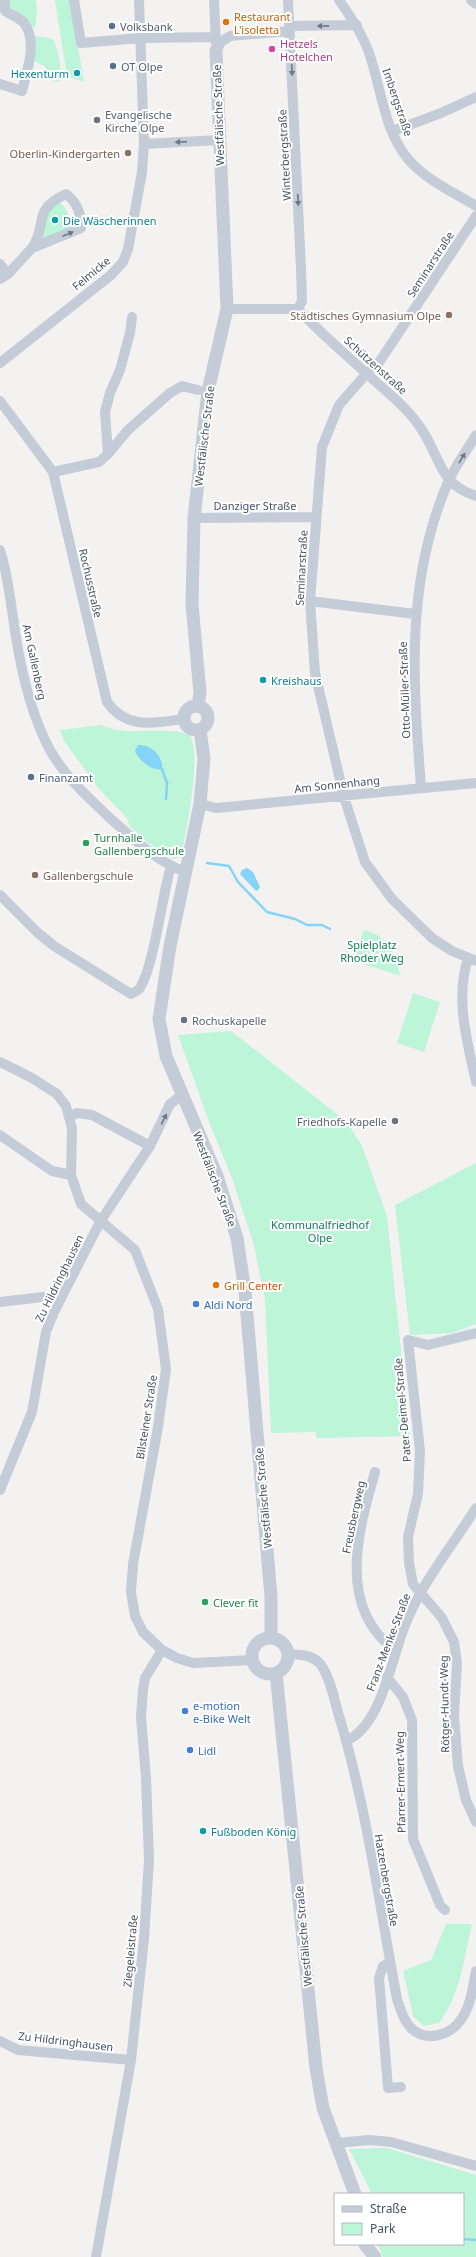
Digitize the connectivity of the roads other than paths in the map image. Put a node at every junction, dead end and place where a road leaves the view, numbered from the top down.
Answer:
1 (5, 0) edge
2 (74, 0) edge
3 (139, 0) edge
4 (214, 0) edge
5 (288, 0) edge
6 (339, 0) edge
7 (471, 0) edge
8 (476, 4) edge
9 (215, 22) junction
10 (357, 25) junction
11 (290, 29) junction
12 (230, 36) junction
13 (215, 37) junction
14 (140, 38) junction
15 (216, 51) junction
16 (0, 84) edge
17 (476, 97) edge
18 (393, 130) junction
19 (219, 140) junction
20 (144, 144) junction
21 (476, 206) edge
22 (476, 216) edge
23 (32, 248) junction
24 (0, 264) edge
25 (4, 276) edge
26 (227, 309) junction
27 (298, 309) junction
28 (132, 317) dead end
29 (0, 363) edge
30 (367, 373) junction
31 (198, 390) dead end
32 (2, 407) edge
33 (476, 435) edge
34 (108, 454) junction
35 (53, 472) junction
36 (449, 480) junction
37 (476, 496) edge
38 (315, 517) junction
39 (194, 518) junction
40 (0, 550) edge
41 (310, 601) junction
42 (415, 614) junction
43 (198, 706) junction
44 (184, 719) junction
45 (200, 730) junction
46 (476, 783) edge
47 (421, 787) junction
48 (344, 797) junction
49 (200, 804) junction
50 (173, 867) junction
51 (186, 872) junction
52 (0, 895) edge
53 (472, 960) edge
54 (0, 1062) edge
55 (476, 1082) edge
56 (182, 1095) junction
57 (69, 1117) junction
58 (0, 1136) edge
59 (150, 1146) junction
60 (71, 1175) junction
61 (100, 1222) junction
62 (43, 1297) dead end
63 (0, 1302) edge
64 (476, 1333) edge
65 (375, 1472) dead end
66 (3, 1474) edge
67 (1, 1487) edge
68 (476, 1510) edge
69 (420, 1592) junction
70 (271, 1638) junction
71 (162, 1650) junction
72 (396, 1651) junction
73 (287, 1654) junction
74 (252, 1660) junction
75 (276, 1673) junction
76 (387, 1677) junction
77 (346, 1741) junction
78 (476, 1822) edge
79 (445, 1910) dead end
80 (390, 1962) junction
81 (476, 1971) edge
82 (0, 2041) edge
83 (131, 2060) junction
84 (401, 2087) dead end
85 (337, 2143) junction
86 (476, 2166) edge
87 (356, 2193) edge
88 (365, 2249) edge
89 (96, 2257) edge
90 (375, 2257) edge

1 - 16 street
2 - 14 street
3 - 14 street, Felmicke
4 - 9 street, Westfälische Straße
5 - 11 street, Winterbergstraße
6 - 10 street, Imbergstraße
7 - 8 street
9 - 12 street
9 - 13 street, Westfälische Straße
10 -> 11 street
10 - 18 street, Imbergstraße
11 - 12 street
11 -> 27 street, Winterbergstraße
12 - 15 street
13 - 14 street
13 - 15 street, Westfälische Straße
14 - 20 street, Felmicke
15 - 19 street, Westfälische Straße
17 - 18 street
18 - 21 street, Imbergstraße
19 -> 20 street
19 - 26 street, Westfälische Straße
20 - 29 street, Felmicke
22 - 30 street, Seminarstraße
23 -> 23 street
23 - 25 street
24 - 25 street
26 - 27 street
26 - 39 street, Westfälische Straße
27 - 30 street, Schützenstraße
28 - 34 street
30 - 36 street, Schützenstraße
30 - 38 street, Seminarstraße
31 - 34 street
32 - 35 street, Rochusstraße
36 -> 33 street, Otto-Müller-Straße
34 - 35 street
35 - 44 street, Rochusstraße
36 - 37 street, Schützenstraße
36 - 42 street, Otto-Müller-Straße
38 - 39 street, Danziger Straße
38 - 41 street, Seminarstraße
39 - 43 street, Westfälische Straße
40 - 50 street, Am Gallenberg
41 - 42 street
41 - 48 street, Seminarstraße
42 - 47 street, Otto-Müller-Straße
43 - 44 street
43 - 45 street
44 - 45 street
45 - 49 street, Westfälische Straße
46 - 47 street, Am Sonnenhang
47 - 48 street, Am Sonnenhang
48 - 49 street, Am Sonnenhang
48 - 53 street, Seminarstraße
49 - 51 street, Westfälische Straße
50 - 51 street, Am Gallenberg
50 - 52 street
51 - 56 street, Westfälische Straße
53 - 55 street
54 - 57 street, Bilsteiner Straße
59 -> 56 street, Zu Hildringhausen
56 - 70 street, Westfälische Straße
57 - 59 street
57 - 60 street, Bilsteiner Straße
58 - 60 street
59 - 61 street, Zu Hildringhausen
60 - 61 street, Bilsteiner Straße
61 - 66 street, Zu Hildringhausen
61 - 71 street, Bilsteiner Straße
62 - 63 street
64 - 69 street, Pater-Deimel-Straße
65 - 72 street, Freusbergweg
66 - 67 street, Zu Hildringhausen
68 - 69 street, Franz-Menke-Straße
69 - 72 street, Franz-Menke-Straße
69 - 78 street, Rötger-Hundt-Weg
70 - 73 street
70 - 74 street
71 - 74 street, Bilsteiner Straße
71 - 83 street, Ziegeleistraße
72 - 76 street, Franz-Menke-Straße
73 - 75 street
73 - 77 street, Hatzenbergstraße
74 - 75 street
75 - 85 street, Westfälische Straße
76 - 77 street, Franz-Menke-Straße
76 - 79 street, Pfarrer-Ermert-Weg
77 - 80 street, Hatzenbergstraße
80 - 81 street, Hatzenbergstraße
80 - 84 street
82 - 83 street, Zu Hildringhausen
83 - 89 street, Ziegeleistraße
85 - 86 street
85 - 87 street, Westfälische Straße
88 - 90 street

